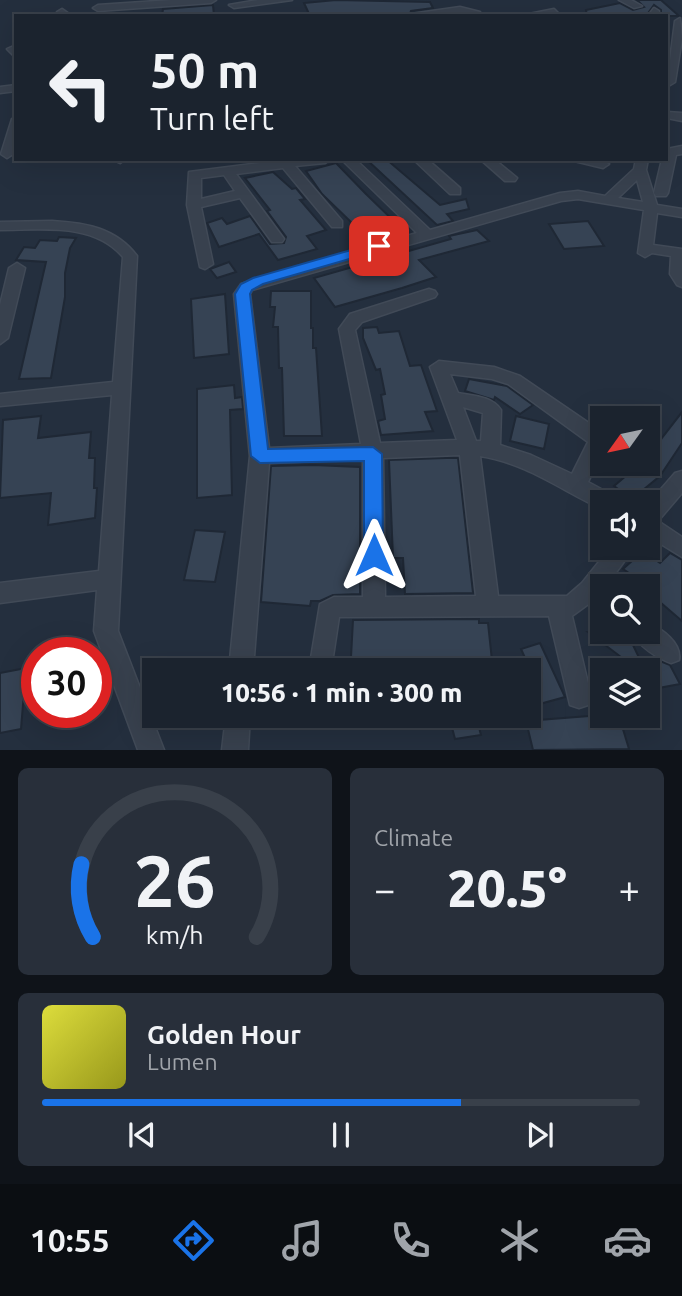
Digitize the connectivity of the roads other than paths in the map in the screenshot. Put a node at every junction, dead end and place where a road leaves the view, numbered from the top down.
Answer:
1 (211, 0) edge
2 (287, 0) edge
3 (441, 0) edge
4 (624, 0) edge
5 (637, 6) dead end
6 (233, 7) edge
7 (98, 8) dead end
8 (416, 13) dead end
9 (456, 13) edge
10 (482, 14) edge
11 (539, 14) edge
12 (556, 14) edge
13 (680, 21) dead end
14 (680, 34) edge
15 (668, 84) edge
16 (682, 88) edge
17 (14, 129) edge
18 (682, 150) edge
19 (7, 154) edge
20 (668, 159) edge
21 (312, 161) edge
22 (349, 161) edge
23 (421, 161) edge
24 (489, 161) edge
25 (584, 161) edge
26 (667, 161) edge
27 (603, 164) dead end
28 (287, 165) junction
29 (641, 165) edge
30 (227, 172) junction
31 (510, 178) dead end
32 (455, 191) dead end
33 (242, 193) junction
34 (608, 200) junction
35 (656, 200) junction
36 (194, 205) junction
37 (682, 212) edge
38 (337, 224) dead end
39 (0, 226) edge
40 (425, 233) junction
41 (277, 240) dead end
42 (680, 254) edge
43 (205, 264) dead end
44 (17, 268) dead end
45 (682, 282) edge
46 (6, 287) edge
47 (429, 294) dead end
48 (0, 338) edge
49 (121, 388) junction
50 (449, 398) junction
51 (0, 400) edge
52 (590, 435) edge
53 (468, 447) junction
54 (490, 449) junction
55 (373, 454) junction
56 (260, 456) junction
57 (590, 460) edge
58 (682, 479) edge
59 (576, 485) junction
60 (590, 493) edge
61 (660, 504) edge
62 (660, 533) edge
63 (682, 548) edge
64 (110, 579) junction
65 (0, 593) edge
66 (590, 598) edge
67 (374, 606) junction
68 (488, 606) junction
69 (559, 608) junction
70 (660, 644) edge
71 (670, 652) dead end
72 (242, 658) edge
73 (323, 658) edge
74 (579, 696) dead end
75 (236, 728) edge
76 (151, 750) edge
77 (235, 750) edge

1 - 7 street
2 - 6 street
3 - 9 street
4 - 5 street
8 - 9 street
9 - 10 street
11 - 12 street
13 - 14 street
14 - 15 street
15 - 16 street
17 - 19 street
18 - 20 street
21 - 28 street
22 - 40 street
23 - 32 street
24 - 31 street
25 - 27 street
26 - 35 street
28 - 30 street
28 - 38 street
29 - 34 street
29 - 35 street
30 - 33 street
30 - 36 street
33 - 36 street
33 - 41 street
34 - 35 street
34 - 40 street
35 - 37 street
35 - 42 street
36 - 43 street
39 - 49 street
40 - 56 street
42 - 45 street
44 - 46 street
46 - 48 street
47 - 55 street
49 - 51 street
49 - 64 street
50 - 52 street
50 - 53 street
50 - 54 street
53 - 54 street
53 - 55 street
53 - 68 street
54 - 59 street
55 - 56 street
55 - 67 street
56 - 72 street
57 - 59 street
58 - 61 street
59 - 60 street
62 - 63 street
64 - 65 street
64 - 76 street
66 - 69 street
67 - 68 street
67 - 73 street
68 - 69 street
69 - 74 street
70 - 71 street
75 - 77 street

